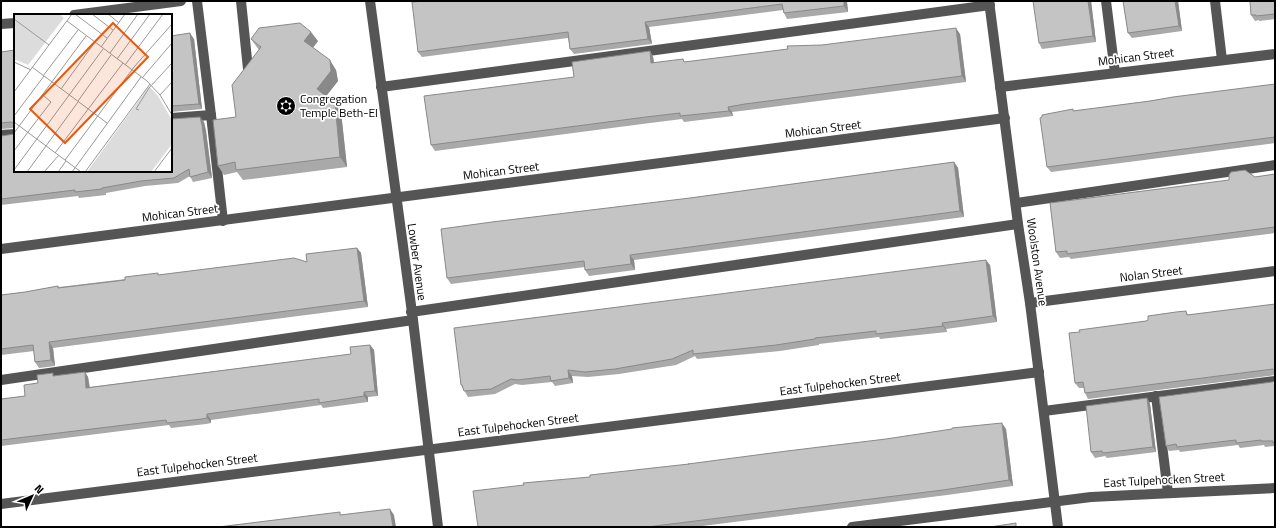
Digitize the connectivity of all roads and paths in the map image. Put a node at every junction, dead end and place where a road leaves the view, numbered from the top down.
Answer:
1 (181, 1) edge
2 (197, 1) edge
3 (242, 1) edge
4 (370, 1) edge
5 (1106, 1) edge
6 (1215, 1) edge
7 (989, 3) edge
8 (82, 14) edge
9 (14, 23) edge
10 (1, 24) edge
11 (1275, 54) edge
12 (1222, 60) junction
13 (248, 69) edge
14 (1115, 73) junction
15 (381, 86) junction
16 (1000, 87) junction
17 (211, 114) junction
18 (172, 118) edge
19 (1005, 118) junction
20 (14, 134) edge
21 (1, 136) edge
22 (1275, 165) edge
23 (395, 198) junction
24 (1016, 203) junction
25 (223, 221) junction
26 (1018, 224) junction
27 (1, 249) edge
28 (1275, 271) edge
29 (1030, 303) junction
30 (412, 316) junction
31 (1039, 372) junction
32 (1, 380) edge
33 (1275, 380) edge
34 (1156, 396) junction
35 (1044, 412) junction
36 (428, 449) junction
37 (1275, 488) edge
38 (1168, 493) junction
39 (1055, 501) junction
40 (1, 504) edge
41 (438, 527) edge
42 (852, 527) edge
43 (1058, 527) edge

1 - 8 street
2 - 17 street
3 - 13 street
4 - 15 street, Lowber Avenue
5 - 14 street
6 - 12 street
7 - 15 street
7 - 16 street, Woolston Avenue
9 - 10 street
11 - 12 street, Mohican Street
12 - 14 street, Mohican Street
14 - 16 street, Mohican Street
15 - 23 street, Lowber Avenue
16 - 19 street, Woolston Avenue
17 - 18 street
17 - 25 street
19 - 23 street, Mohican Street
19 - 24 street, Woolston Avenue
20 - 21 street
22 - 24 street
23 - 25 street, Mohican Street
23 - 30 street, Lowber Avenue
24 - 26 street, Woolston Avenue
25 - 27 street, Mohican Street
26 - 29 street, Woolston Avenue
26 - 30 street
28 - 29 street, Nolan Street
29 - 31 street, Woolston Avenue
30 - 32 street
30 - 36 street, Lowber Avenue
31 - 35 street, Woolston Avenue
31 - 36 street, East Tulpehocken Street
33 - 34 street
34 - 35 street
34 - 38 street
35 - 39 street, Woolston Avenue
36 - 40 street, East Tulpehocken Street
36 - 41 street, Lowber Avenue
37 - 38 street, East Tulpehocken Street
38 - 39 street, East Tulpehocken Street
39 - 42 street, East Tulpehocken Street
39 - 43 street, Woolston Avenue

